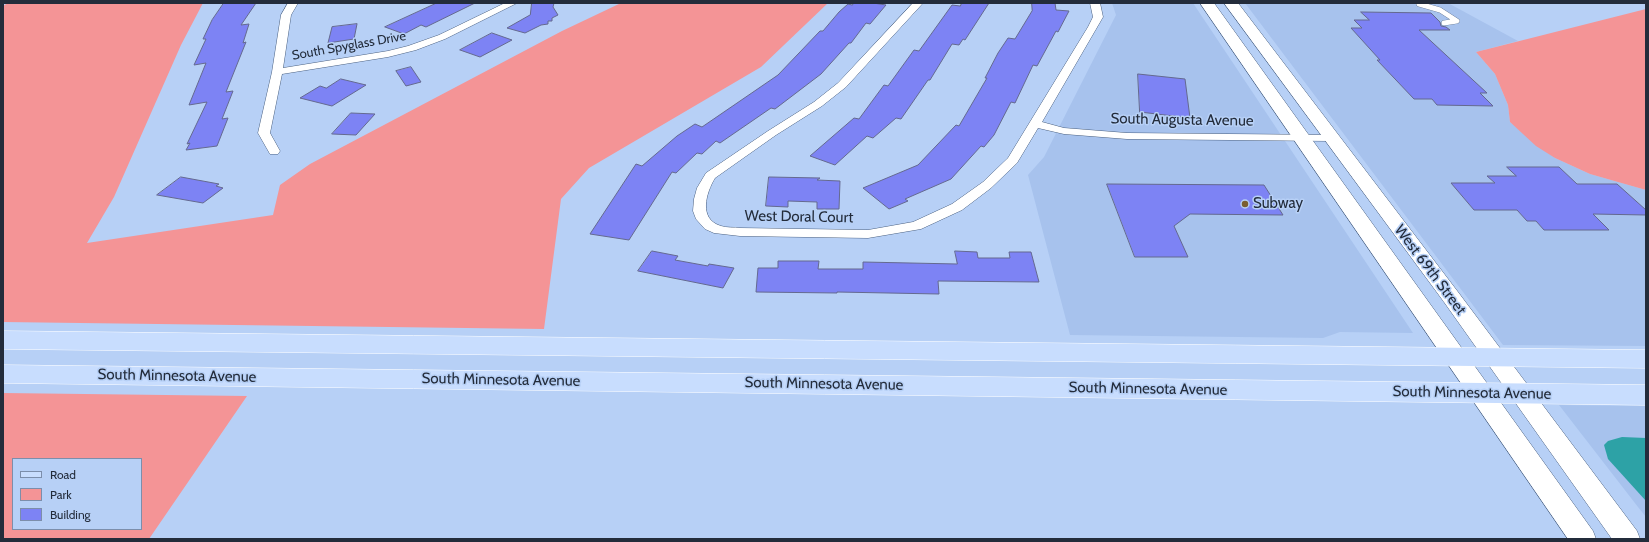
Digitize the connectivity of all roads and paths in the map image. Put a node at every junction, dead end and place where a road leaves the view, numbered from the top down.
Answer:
1 (292, 3) edge
2 (512, 3) edge
3 (918, 3) edge
4 (1095, 3) edge
5 (1207, 3) edge
6 (1231, 3) edge
7 (1419, 4) dead end
8 (1444, 23) dead end
9 (277, 72) junction
10 (1034, 123) junction
11 (1301, 137) junction
12 (1331, 138) junction
13 (274, 151) dead end
14 (3, 340) edge
15 (1453, 356) junction
16 (1495, 357) junction
17 (1646, 359) edge
18 (3, 374) edge
19 (1481, 393) junction
20 (1519, 393) junction
21 (1646, 395) edge
22 (1583, 539) edge
23 (1626, 539) edge

1 - 9 street
2 - 9 street, South Spyglass Drive
3 - 10 street, West Doral Court
4 - 10 street, West Doral Court
5 - 11 main road, West 69th Street
6 - 12 main road, West 69th Street
7 - 8 lane
9 - 13 street
10 - 11 street, South Augusta Avenue
11 - 12 street, South Augusta Avenue
11 - 15 main road, West 69th Street
12 - 16 main road, West 69th Street
14 - 15 main road
15 - 16 main road
15 - 19 main road, West 69th Street
16 - 17 main road
16 - 20 main road, West 69th Street
18 - 19 main road, South Minnesota Avenue
19 - 20 main road, South Minnesota Avenue
19 - 22 main road, West 69th Street
20 - 21 main road, South Minnesota Avenue
20 - 23 main road, West 69th Street

